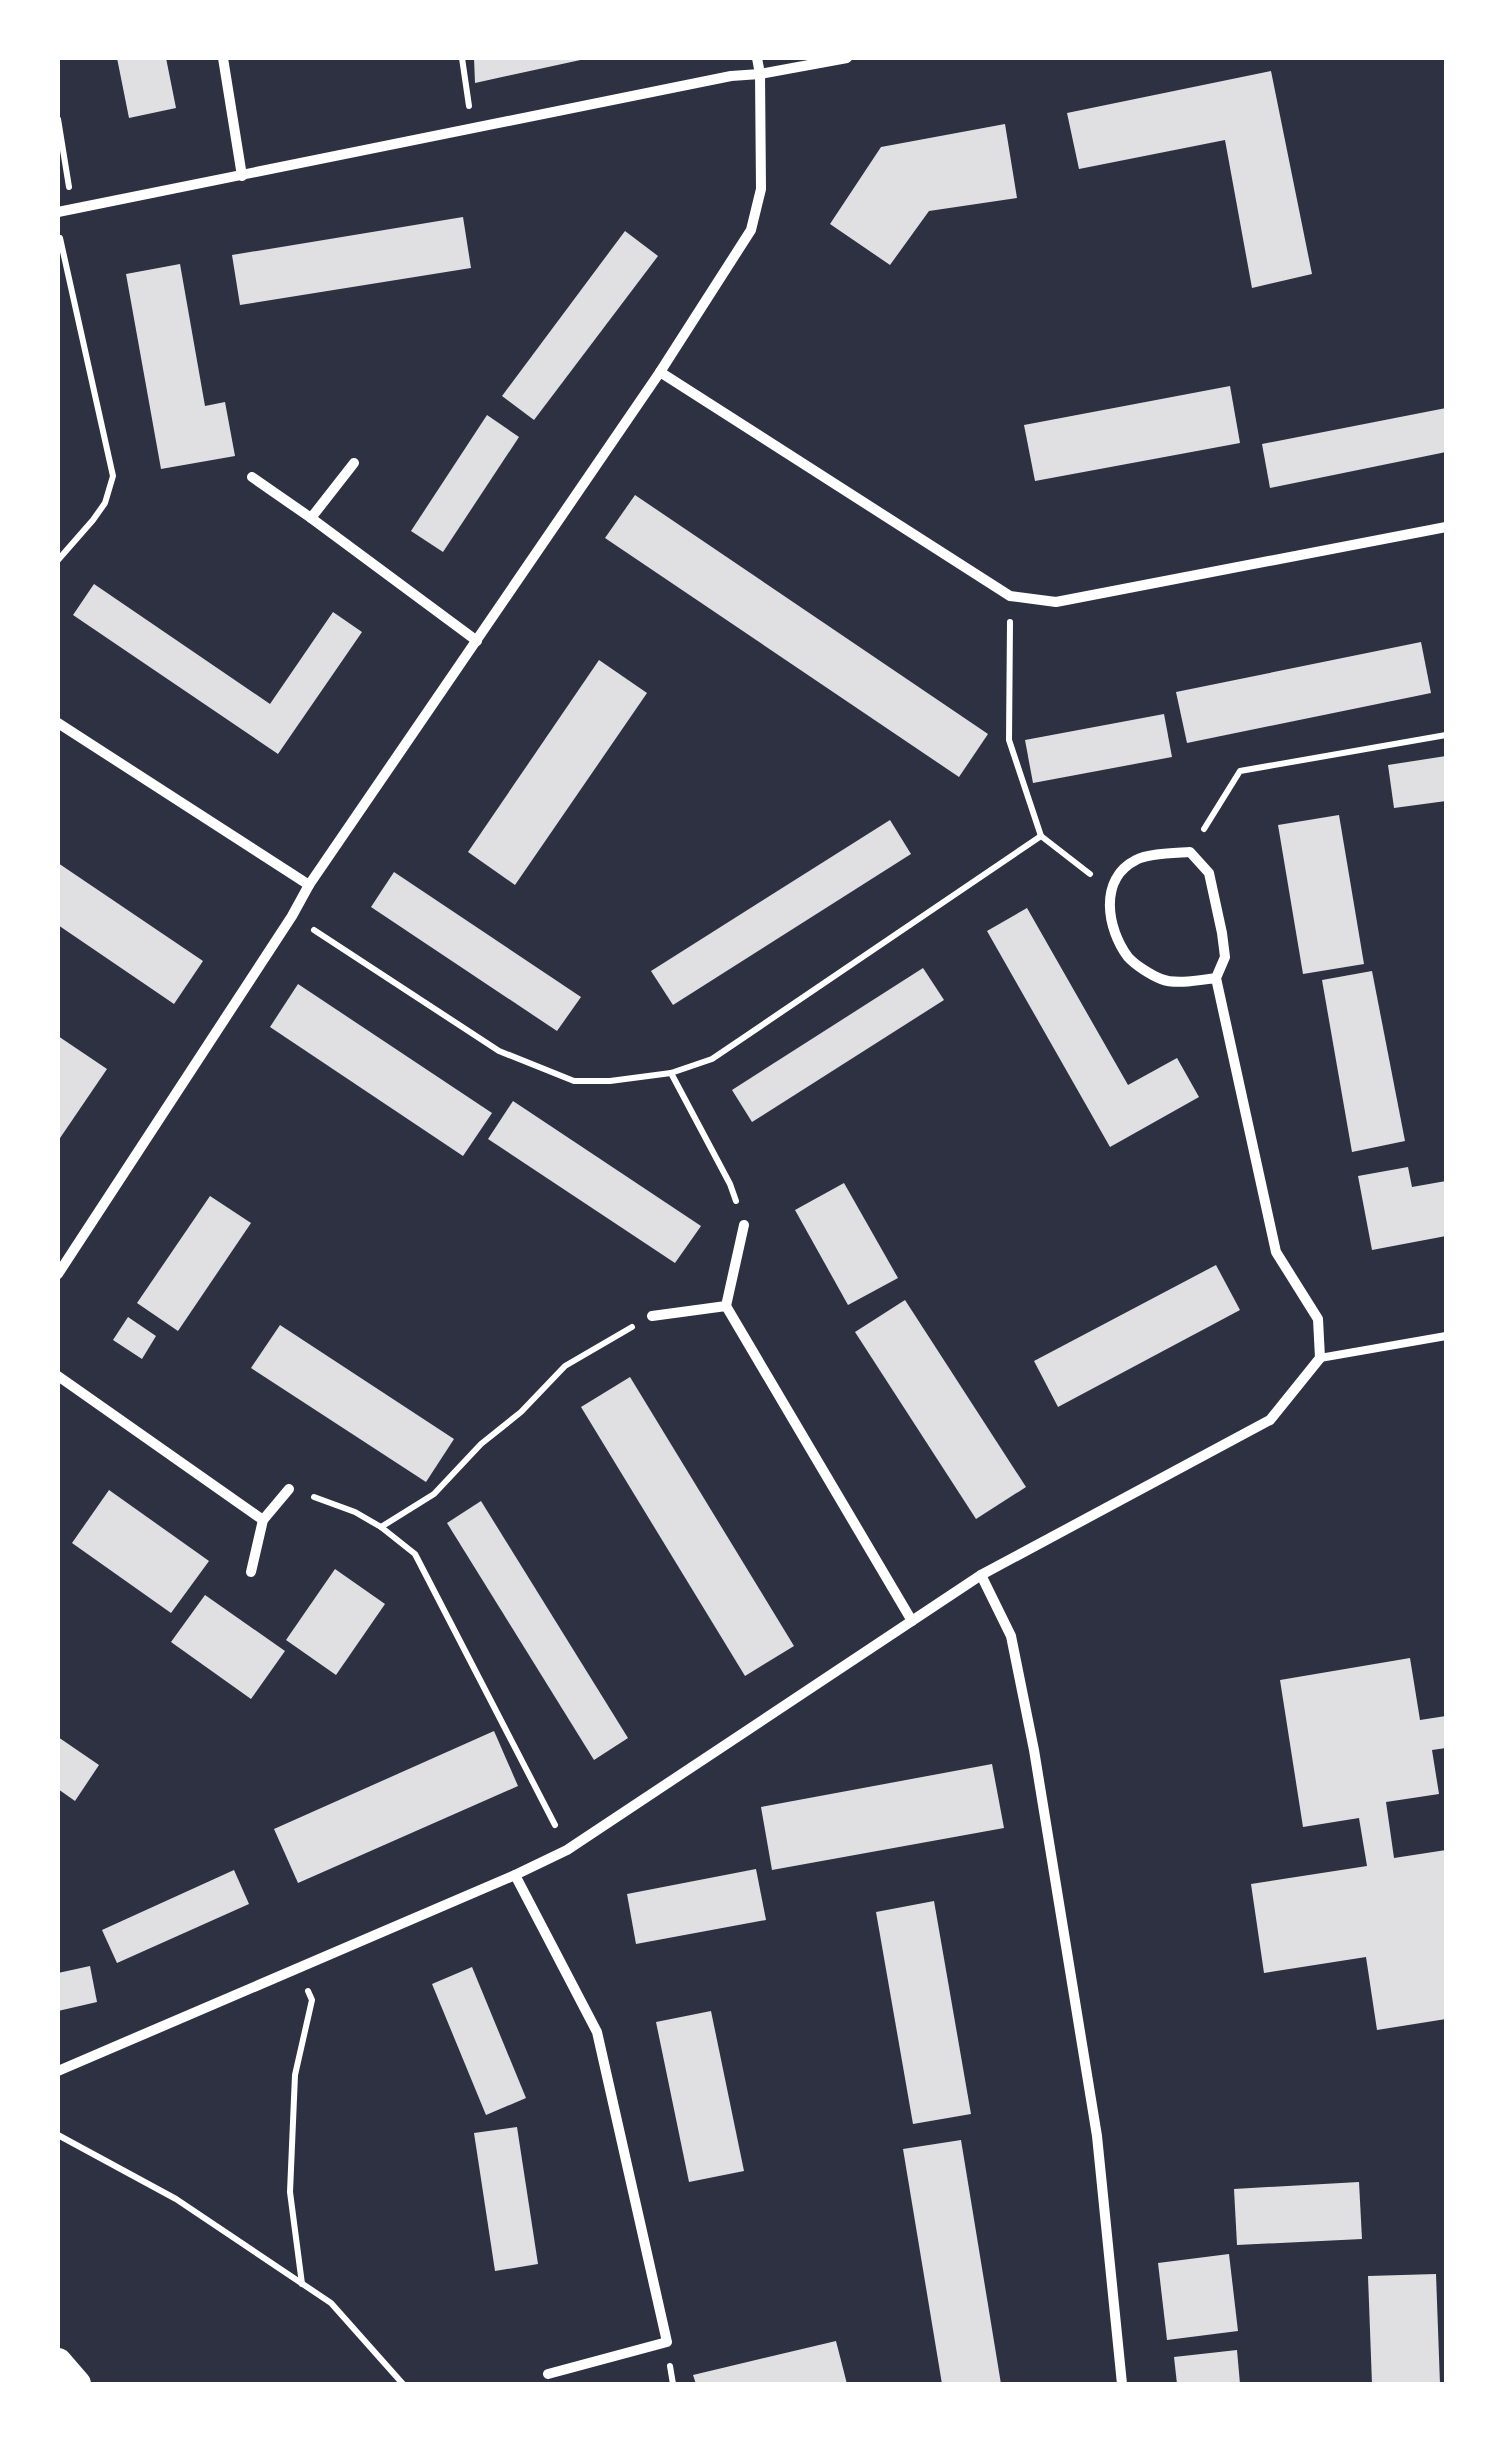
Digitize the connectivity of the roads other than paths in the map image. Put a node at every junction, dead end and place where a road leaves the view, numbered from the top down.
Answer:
1 (223, 58) edge
2 (757, 58) edge
3 (848, 58) edge
4 (760, 74) junction
5 (242, 176) junction
6 (58, 212) edge
7 (660, 372) junction
8 (354, 463) dead end
9 (252, 477) dead end
10 (311, 518) junction
11 (1446, 528) edge
12 (477, 641) junction
13 (58, 722) edge
14 (309, 885) junction
15 (1216, 978) junction
16 (744, 1224) road end
17 (58, 1274) edge
18 (726, 1306) junction
19 (652, 1316) road end
20 (1446, 1336) edge
21 (1320, 1358) junction
22 (58, 1376) edge
23 (289, 1489) road end
24 (264, 1520) junction
25 (252, 1572) dead end
26 (981, 1575) junction
27 (912, 1621) junction
28 (514, 1875) junction
29 (58, 2071) edge
30 (58, 2362) edge
31 (548, 2374) dead end
32 (78, 2384) edge
33 (1122, 2384) edge

1 - 5 street
2 - 4 street
3 - 4 street
4 - 5 street
4 - 7 street
5 - 6 street
7 - 11 street
7 - 12 street
8 - 10 street
9 - 10 street
10 - 12 street
12 - 14 street
13 - 14 street
14 - 17 street
15 - 15 street
15 - 21 street
16 - 18 street
18 - 19 street
18 - 27 street
20 - 21 lane
21 - 26 street
22 - 24 street
23 - 24 street
24 - 25 street
26 - 27 street
26 - 33 street
27 - 28 street
28 - 29 street
28 - 31 street
30 - 32 highway

